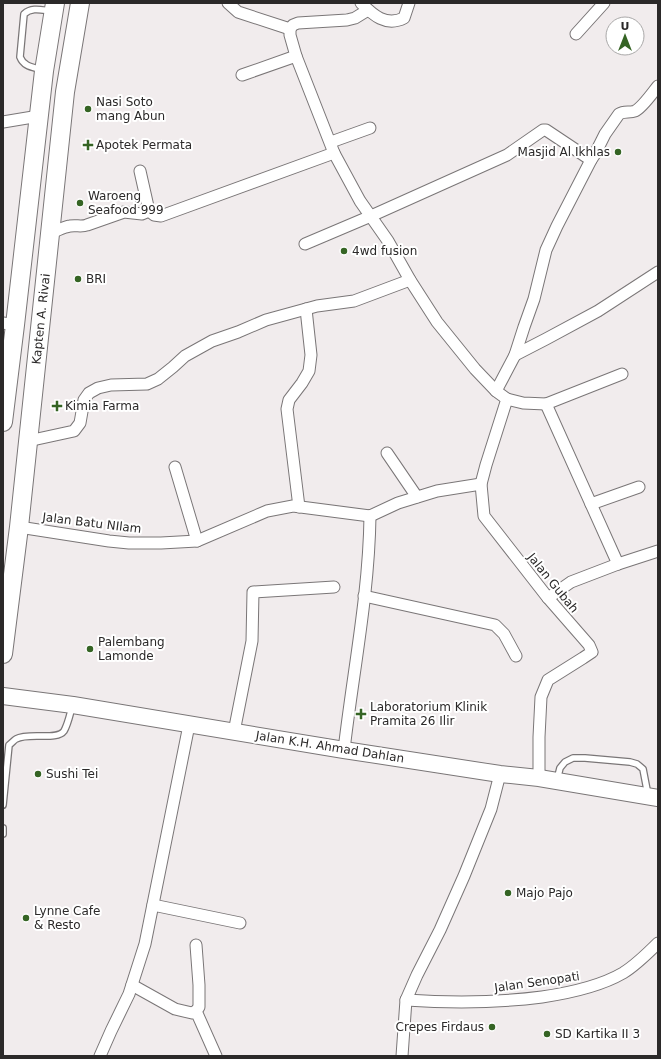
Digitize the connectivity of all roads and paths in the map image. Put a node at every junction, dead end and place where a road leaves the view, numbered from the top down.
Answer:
1 (80, 3) edge
2 (228, 3) edge
3 (409, 3) edge
4 (604, 3) edge
5 (364, 6) edge
6 (54, 7) edge
7 (290, 29) junction
8 (576, 34) dead end
9 (296, 56) junction
10 (44, 71) junction
11 (242, 75) dead end
12 (658, 86) edge
13 (39, 116) junction
14 (3, 122) edge
15 (370, 128) dead end
16 (330, 142) junction
17 (334, 153) junction
18 (591, 160) junction
19 (140, 171) dead end
20 (149, 211) junction
21 (371, 216) junction
22 (50, 233) junction
23 (305, 244) dead end
24 (658, 272) edge
25 (410, 280) junction
26 (306, 309) junction
27 (10, 330) edge
28 (515, 355) junction
29 (622, 374) dead end
30 (496, 391) junction
31 (4, 399) edge
32 (506, 399) junction
33 (546, 404) junction
34 (3, 422) edge
35 (28, 441) junction
36 (388, 453) dead end
37 (176, 467) dead end
38 (481, 484) junction
39 (639, 487) dead end
40 (417, 497) junction
41 (591, 504) junction
42 (299, 507) junction
43 (370, 516) junction
44 (19, 527) junction
45 (197, 541) junction
46 (658, 551) edge
47 (618, 564) junction
48 (334, 587) dead end
49 (364, 596) junction
50 (548, 598) junction
51 (3, 654) edge
52 (516, 656) dead end
53 (3, 696) edge
54 (72, 705) junction
55 (189, 725) junction
56 (234, 732) junction
57 (344, 750) junction
58 (500, 774) junction
59 (539, 778) junction
60 (556, 782) junction
61 (653, 797) edge
62 (3, 805) edge
63 (658, 810) edge
64 (3, 828) edge
65 (3, 834) edge
66 (153, 905) junction
67 (240, 923) dead end
68 (658, 944) edge
69 (196, 945) dead end
70 (132, 985) junction
71 (406, 1000) junction
72 (196, 1011) junction
73 (100, 1056) edge
74 (216, 1056) edge
75 (402, 1056) edge

1 - 22 main road, Kapten A. Rivai
2 - 7 street
3 - 5 street
4 - 8 street
5 - 7 street
6 - 10 main road, Kapten A. Rivai
6 - 10 lane
7 - 9 street
9 - 11 street
9 - 16 street
10 - 13 main road, Kapten A. Rivai
12 - 18 street
13 - 14 street
13 - 27 main road, Kapten A. Rivai
15 - 16 street
16 - 17 street
17 - 20 street
17 - 21 street
18 - 21 street
18 - 28 street
19 - 20 street
20 - 22 street
21 - 23 street
21 - 25 street
22 - 35 main road, Kapten A. Rivai
24 - 28 street
25 - 26 street
25 - 30 street
26 - 35 street
26 - 42 street
27 - 31 main road, Kapten A. Rivai
28 - 30 street
29 - 33 street
30 - 32 street
31 - 34 main road, Kapten A. Rivai
32 - 33 street
32 - 38 street, Jalan Gubah
33 - 41 street
35 - 44 main road, Kapten A. Rivai
36 - 40 street
37 - 45 street
38 - 40 street
38 - 50 street, Jalan Gubah
39 - 41 street
40 - 43 street
41 - 47 street
42 - 43 street, Jalan Batu NIlam
42 - 45 street, Jalan Batu NIlam
43 - 49 street
44 - 45 street, Jalan Batu NIlam
44 - 51 main road, Kapten A. Rivai
46 - 47 street
47 - 50 street
48 - 56 street
49 - 52 street
49 - 57 street
50 - 59 street, Jalan Gubah
53 - 54 main road, Jalan K.H. Ahmad Dahlan
54 - 55 main road, Jalan K.H. Ahmad Dahlan
54 - 62 lane
55 - 56 main road, Jalan K.H. Ahmad Dahlan
55 - 66 street
56 - 57 main road, Jalan K.H. Ahmad Dahlan
57 - 58 main road, Jalan K.H. Ahmad Dahlan
58 - 59 main road, Jalan K.H. Ahmad Dahlan
58 - 71 street
59 - 60 main road, Jalan K.H. Ahmad Dahlan
60 - 61 main road, Jalan K.H. Ahmad Dahlan
60 - 61 lane
61 - 63 main road
64 - 65 lane
66 - 67 street
66 - 70 street
68 - 71 street, Jalan Senopati
69 - 72 street
70 - 72 street
70 - 73 street
71 - 75 street
72 - 74 street

